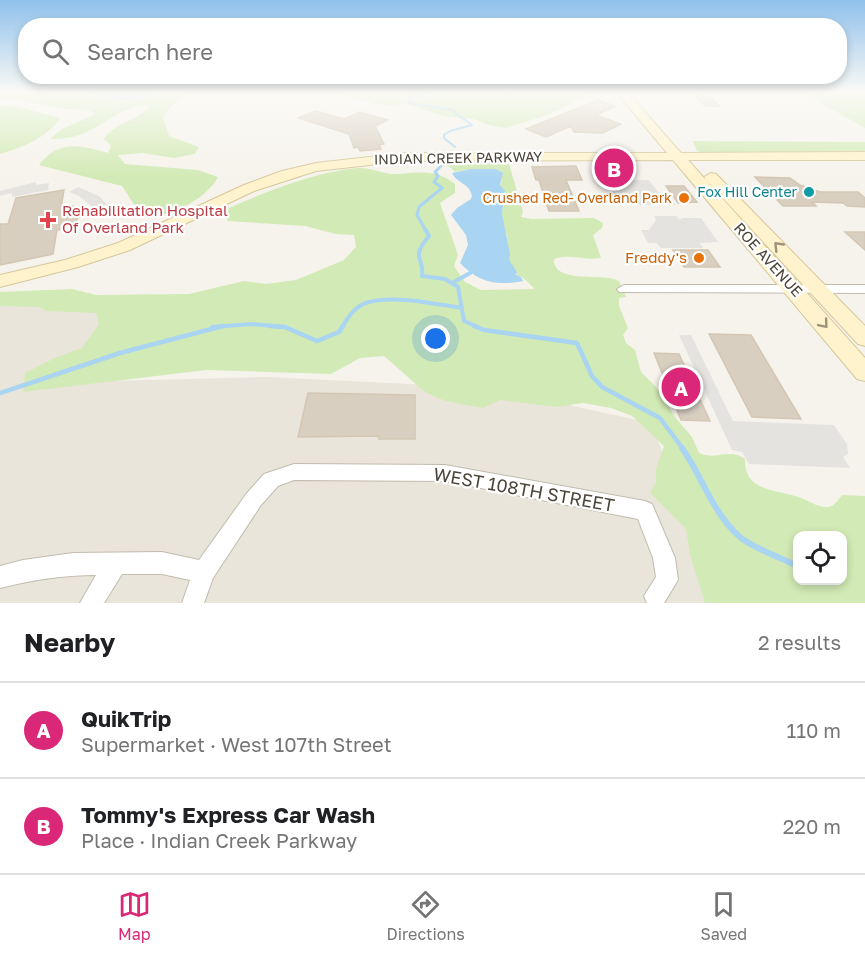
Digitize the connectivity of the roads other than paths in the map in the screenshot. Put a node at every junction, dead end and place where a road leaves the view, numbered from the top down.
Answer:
1 (650, 121) edge
2 (656, 121) edge
3 (865, 156) edge
4 (685, 157) junction
5 (0, 281) edge
6 (624, 289) dead end
7 (794, 289) junction
8 (818, 289) junction
9 (865, 289) edge
10 (865, 339) edge
11 (865, 373) edge
12 (116, 564) junction
13 (204, 572) junction
14 (0, 577) edge
15 (655, 596) dead end
16 (91, 603) edge
17 (193, 603) edge

1 - 4 main road, ROE AVENUE
2 - 4 main road, ROE AVENUE
3 - 4 main road, INDIAN CREEK PARKWAY
4 - 5 main road, INDIAN CREEK PARKWAY
4 - 7 main road, ROE AVENUE
8 -> 4 main road, ROE AVENUE
6 - 7 street
7 - 8 street
7 -> 11 main road, ROE AVENUE
8 - 9 street
8 - 10 main road, ROE AVENUE
12 - 13 street
12 - 14 street
12 - 16 street
13 - 15 street, WEST 108TH STREET
13 - 17 street

